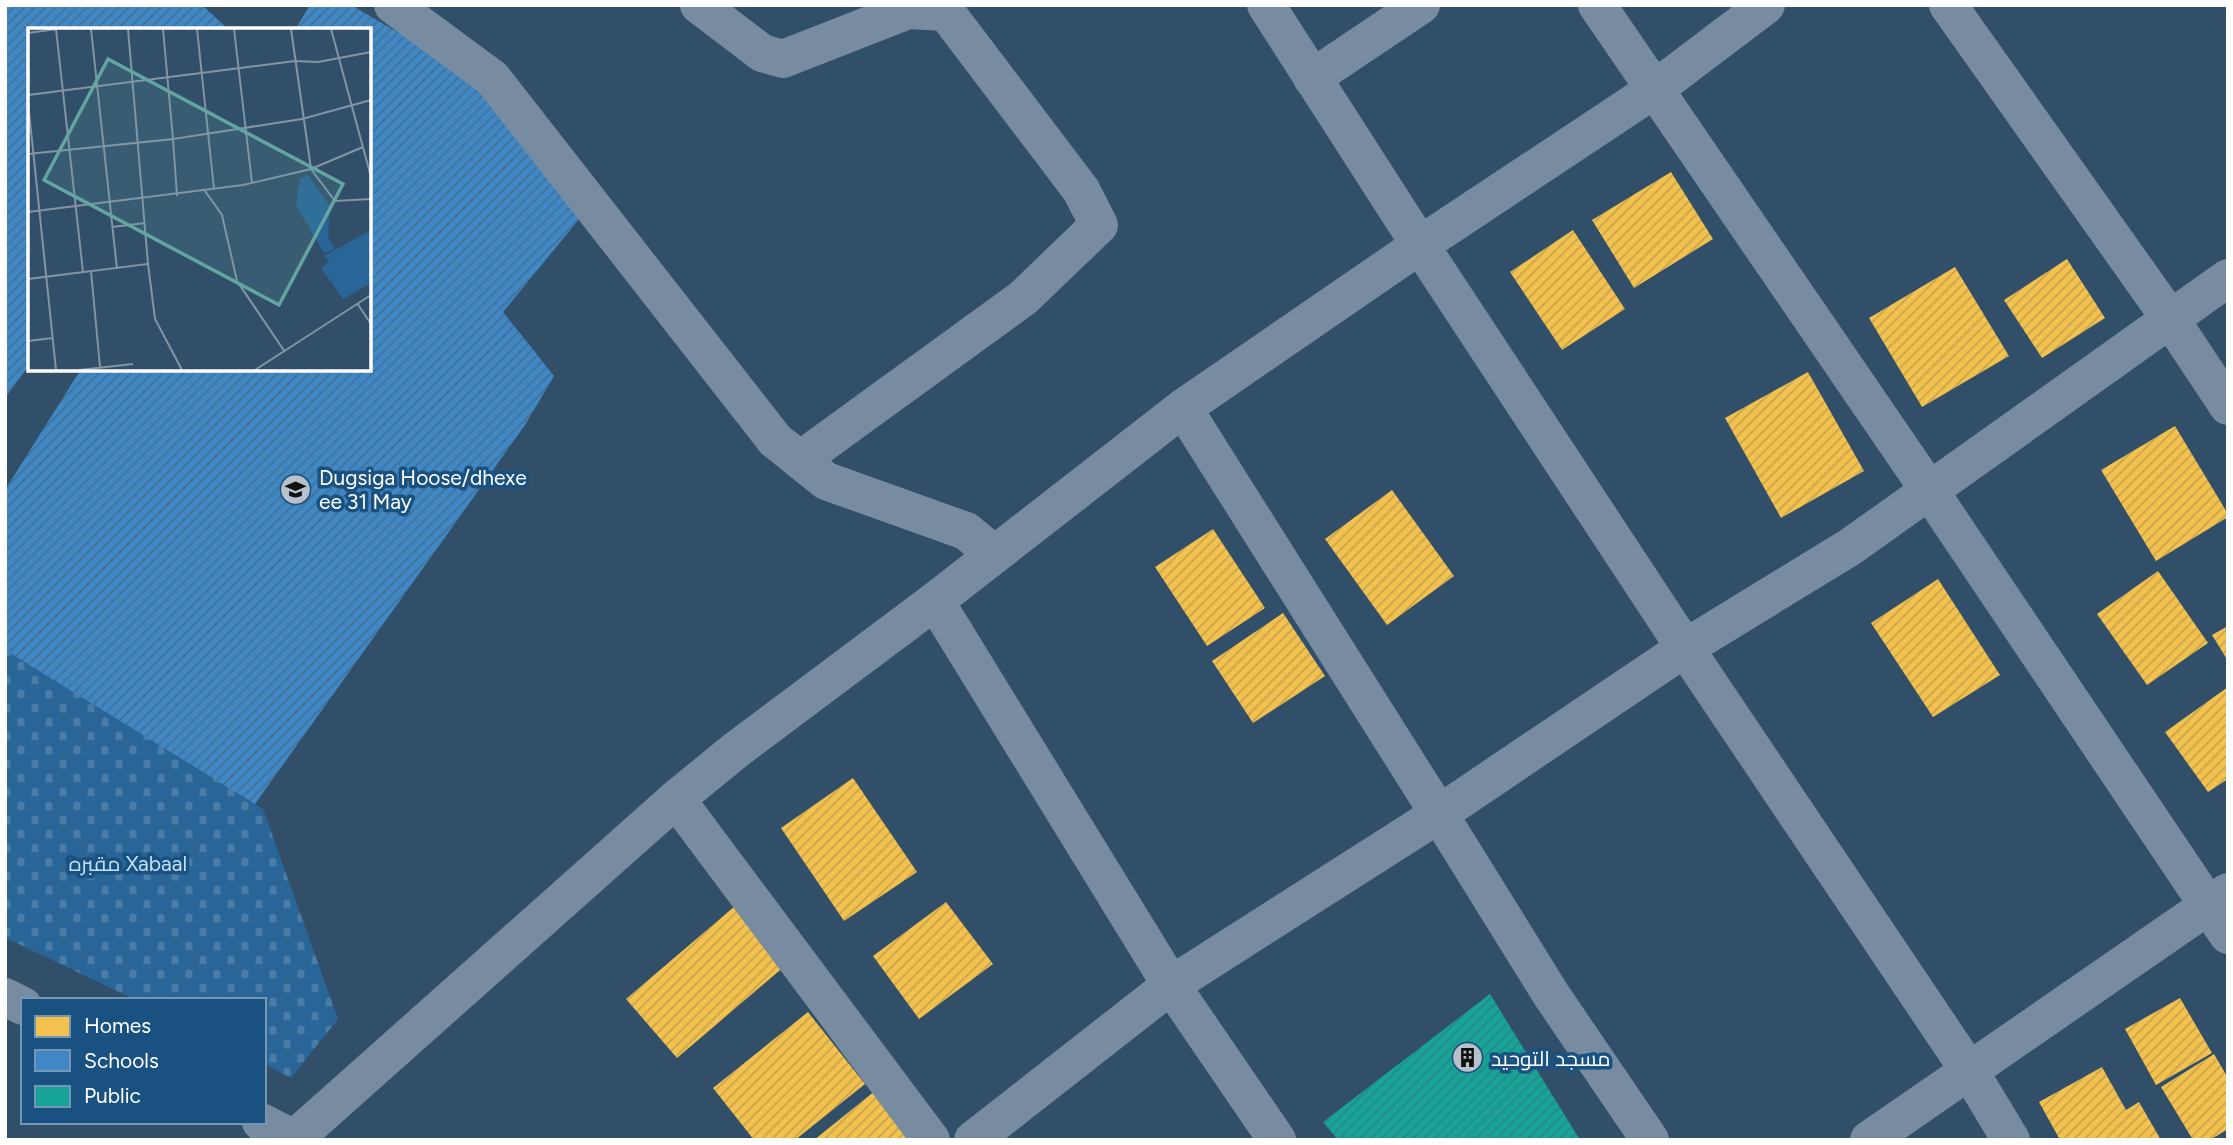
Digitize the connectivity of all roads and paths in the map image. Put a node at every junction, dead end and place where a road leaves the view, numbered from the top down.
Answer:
1 (393, 5) edge
2 (699, 5) edge
3 (1266, 5) edge
4 (1421, 5) edge
5 (1597, 5) edge
6 (1766, 5) edge
7 (1948, 5) edge
8 (1312, 78) junction
9 (1655, 89) junction
10 (1420, 245) junction
11 (2228, 278) edge
12 (2169, 317) junction
13 (2228, 406) edge
14 (1183, 408) junction
15 (800, 460) junction
16 (1929, 490) junction
17 (995, 554) junction
18 (935, 601) junction
19 (1685, 648) junction
20 (676, 799) junction
21 (1439, 814) junction
22 (2221, 911) edge
23 (1171, 985) junction
24 (5, 997) edge
25 (21, 1005) edge
26 (1970, 1072) junction
27 (286, 1135) edge
28 (930, 1140) edge
29 (973, 1140) edge
30 (1277, 1140) edge
31 (1650, 1140) edge
32 (1869, 1140) edge
33 (2011, 1140) edge

1 - 15 street
2 - 15 street
3 - 8 street
4 - 8 street
5 - 9 street
6 - 9 street
7 - 12 street
8 - 10 street
9 - 10 street
9 - 16 street
10 - 14 street
10 - 19 street
11 - 12 street
12 - 13 street
12 - 16 street
14 - 17 street
14 - 21 street
15 - 17 street
16 - 19 street
16 - 22 street
17 - 18 street
18 - 20 street
18 - 23 street
19 - 21 street
19 - 26 street
20 - 27 street
20 - 28 street
21 - 23 street
21 - 31 street
22 - 26 street
23 - 29 street
23 - 30 street
24 - 25 street
26 - 32 street
26 - 33 street

